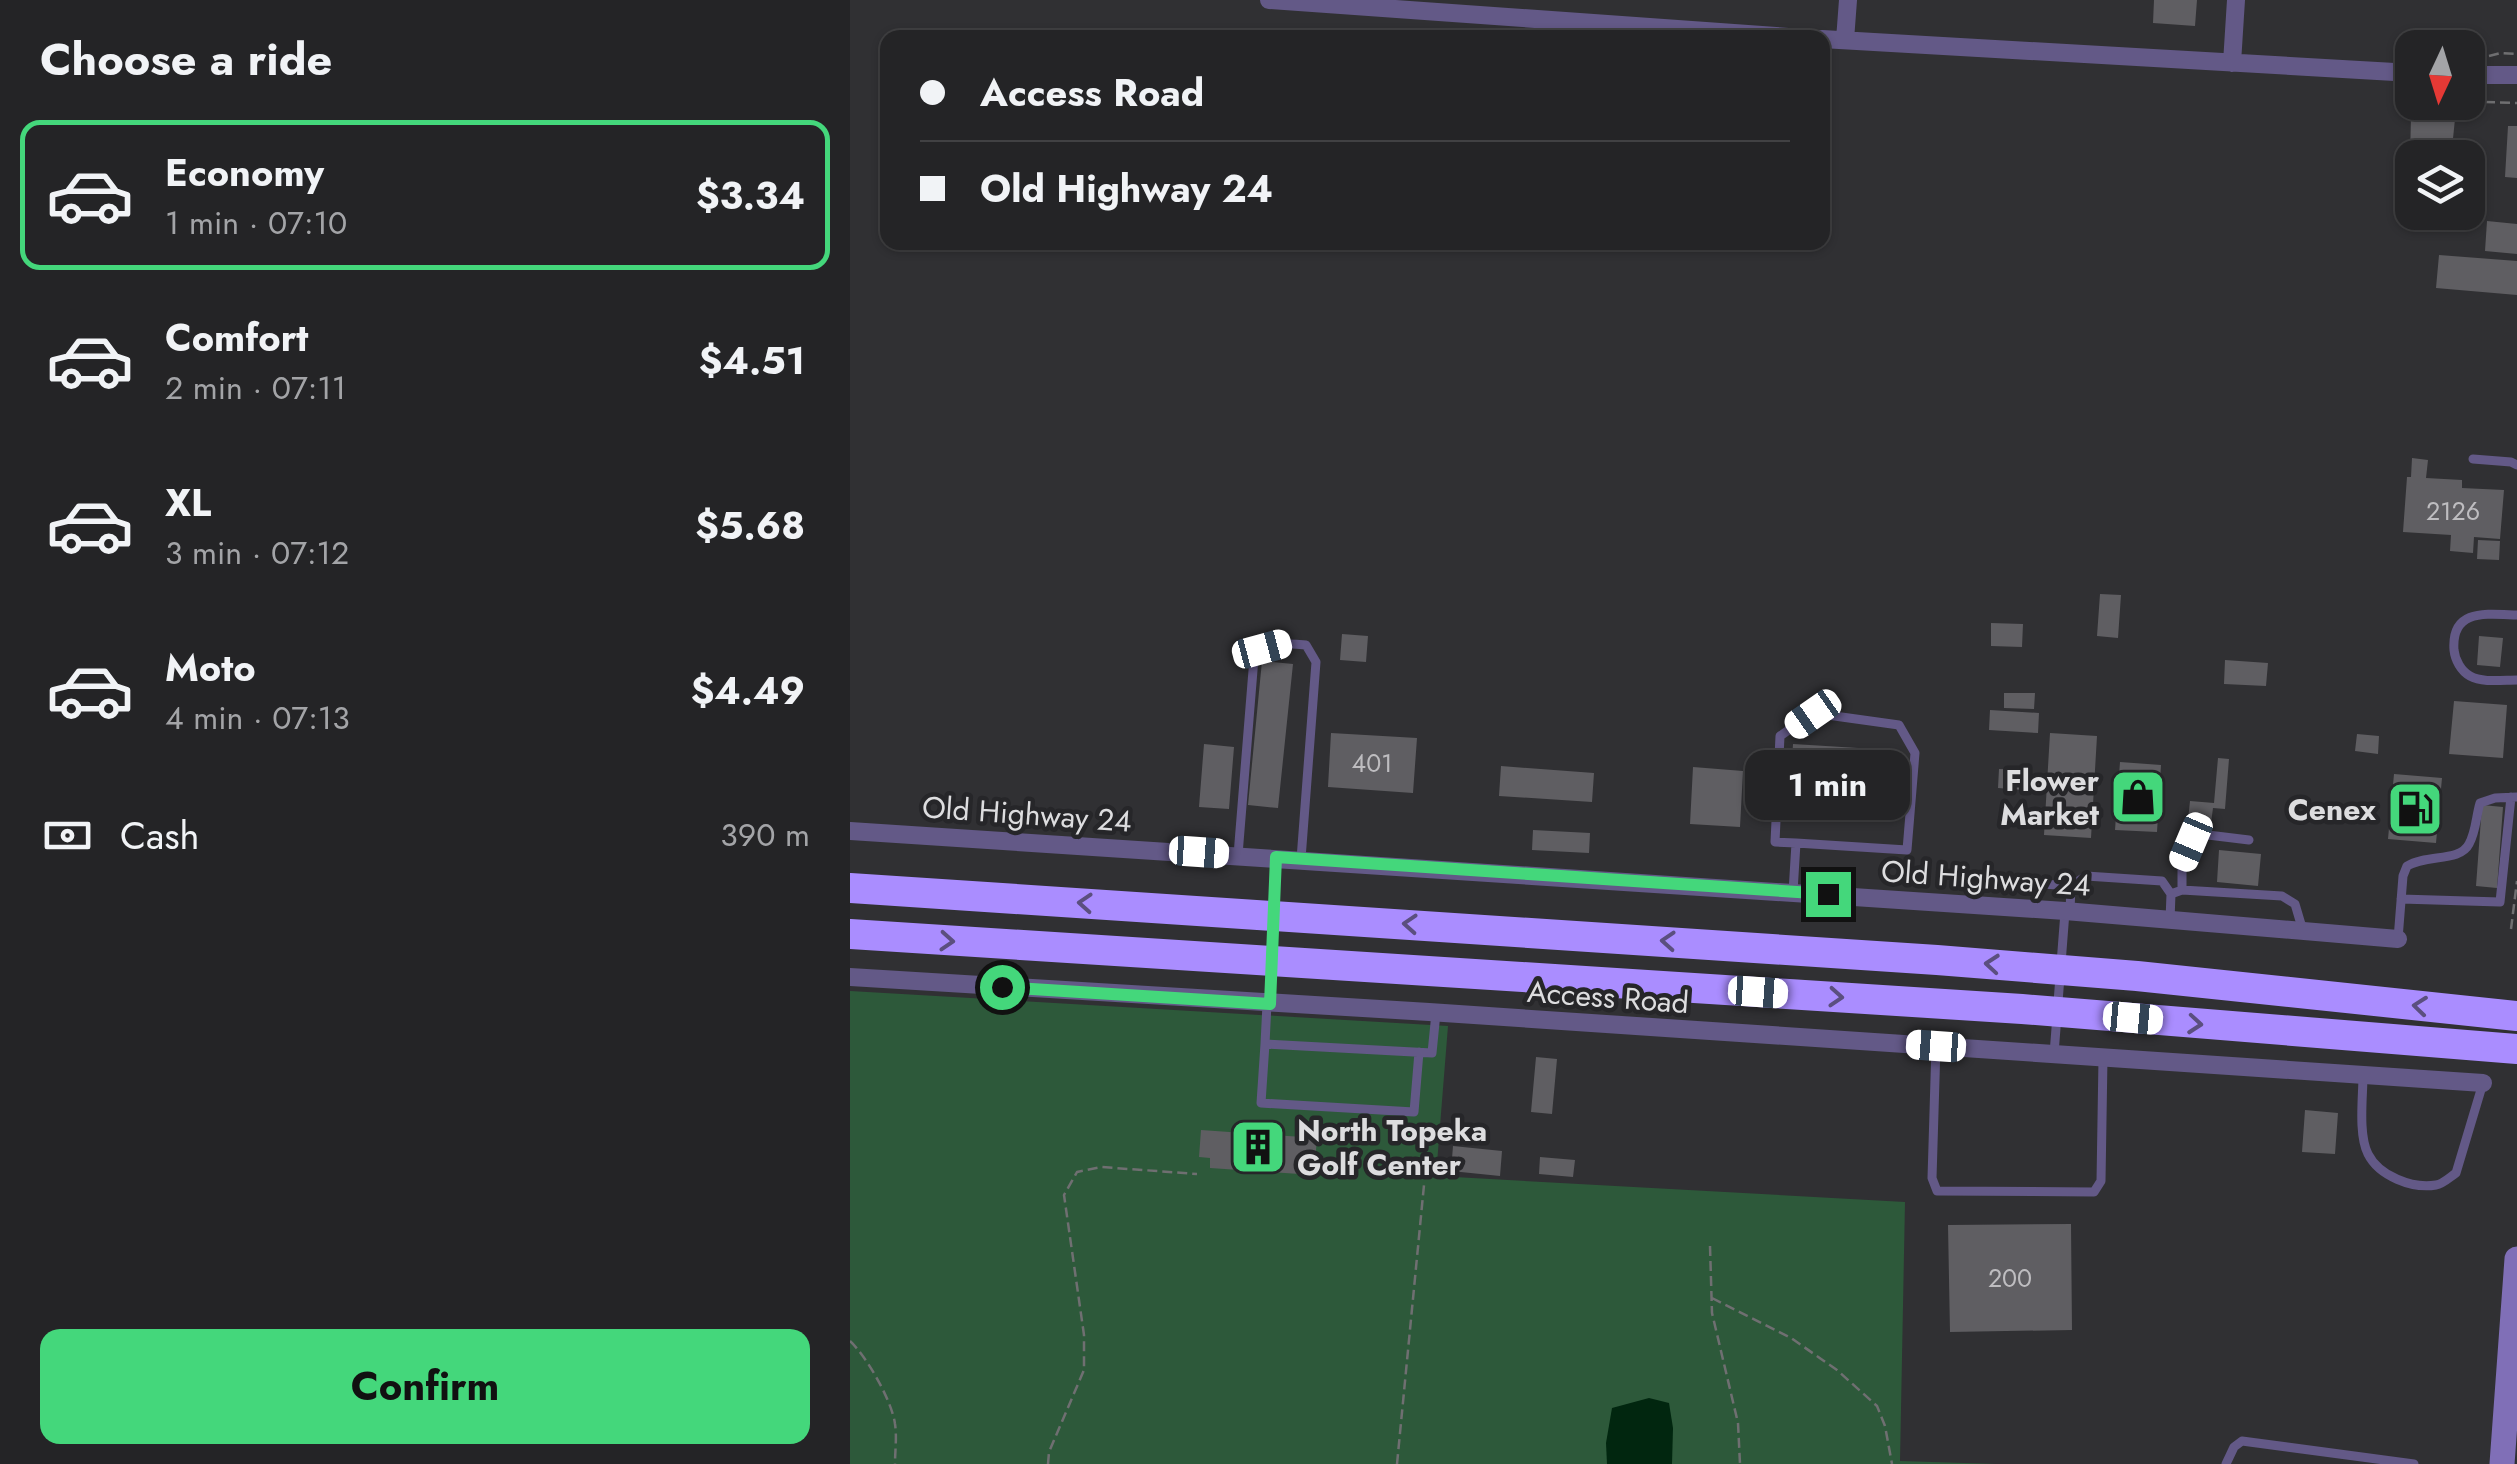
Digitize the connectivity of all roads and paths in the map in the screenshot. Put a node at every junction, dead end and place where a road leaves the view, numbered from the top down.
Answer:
1 (1269, 0) edge
2 (1848, 0) edge
3 (2236, 0) edge
4 (1487, 8) edge
5 (1643, 30) edge
6 (1830, 39) edge
7 (1845, 40) junction
8 (2517, 54) edge
9 (2485, 57) dead end
10 (2232, 63) junction
11 (2395, 73) edge
12 (2485, 75) edge
13 (2517, 75) edge
14 (2485, 102) dead end
15 (2517, 103) edge
16 (2473, 459) dead end
17 (2517, 465) edge
18 (2517, 615) edge
19 (2517, 680) edge
20 (2514, 797) edge
21 (850, 831) edge
22 (2249, 840) dead end
23 (1796, 843) junction
24 (1238, 855) junction
25 (1276, 857) junction
26 (1301, 859) junction
27 (2517, 880) edge
28 (2012, 882) dead end
29 (2040, 884) junction
30 (2071, 886) junction
31 (850, 888) edge
32 (1793, 892) junction
33 (2176, 892) junction
34 (2401, 899) junction
35 (2039, 909) junction
36 (2067, 911) junction
37 (1274, 915) junction
38 (2170, 920) junction
39 (2302, 930) junction
40 (2511, 930) dead end
41 (850, 934) edge
42 (2398, 939) joint
43 (1272, 961) junction
44 (2060, 970) junction
45 (850, 978) edge
46 (1268, 1004) junction
47 (2057, 1012) junction
48 (1436, 1013) junction
49 (2517, 1016) edge
50 (1264, 1044) junction
51 (1936, 1046) junction
52 (2517, 1049) edge
53 (1419, 1052) junction
54 (2054, 1054) junction
55 (2103, 1058) junction
56 (2363, 1075) junction
57 (2482, 1083) joint
58 (1196, 1174) dead end
59 (1424, 1185) dead end
60 (1710, 1246) dead end
61 (2517, 1259) edge
62 (1712, 1298) junction
63 (850, 1342) edge
64 (894, 1464) edge
65 (1048, 1464) edge
66 (1397, 1464) edge
67 (1740, 1464) edge
68 (1892, 1464) edge
69 (2226, 1464) edge
70 (2414, 1464) edge
71 (2502, 1464) edge

1 - 4 street
2 - 7 street
3 - 10 street
4 - 5 street
6 - 7 street
7 - 10 street
8 - 9 path
10 - 11 street
12 - 13 street
14 - 15 path
16 - 17 lane
18 - 19 lane
20 - 34 lane
20 - 34 lane
21 - 24 street, Old Highway 24
22 - 33 lane
23 - 23 lane
23 - 32 lane
24 - 25 street, Old Highway 24
24 - 26 lane
25 - 26 street, Old Highway 24
25 - 37 lane
26 - 32 street, Old Highway 24
27 - 40 path
28 - 29 lane
29 - 30 lane
29 - 35 lane
30 - 33 lane
30 - 36 lane
37 -> 31 highway
32 - 35 street, Old Highway 24
33 - 38 lane
33 - 39 lane
34 - 42 lane
35 - 36 street, Old Highway 24
36 - 38 street, Old Highway 24
36 - 44 lane
37 - 43 lane
44 -> 37 highway
38 - 39 street, Old Highway 24
39 - 42 street, Old Highway 24
41 -> 43 highway
43 - 46 lane
43 -> 47 highway
44 - 47 lane
49 -> 44 highway
45 - 46 street, Access Road
46 - 48 street, Access Road
46 - 50 lane
47 -> 52 highway
47 - 54 lane
48 - 51 street, Access Road
48 - 53 lane
50 - 53 lane
50 - 53 lane
51 - 54 street, Access Road
51 - 55 lane
54 - 55 street, Access Road
55 - 56 street, Access Road
56 - 57 street, Access Road
56 - 57 lane
58 - 65 path
59 - 66 path
60 - 62 path
61 - 71 street
62 - 67 path
62 - 68 path
63 - 64 path
69 - 70 lane

